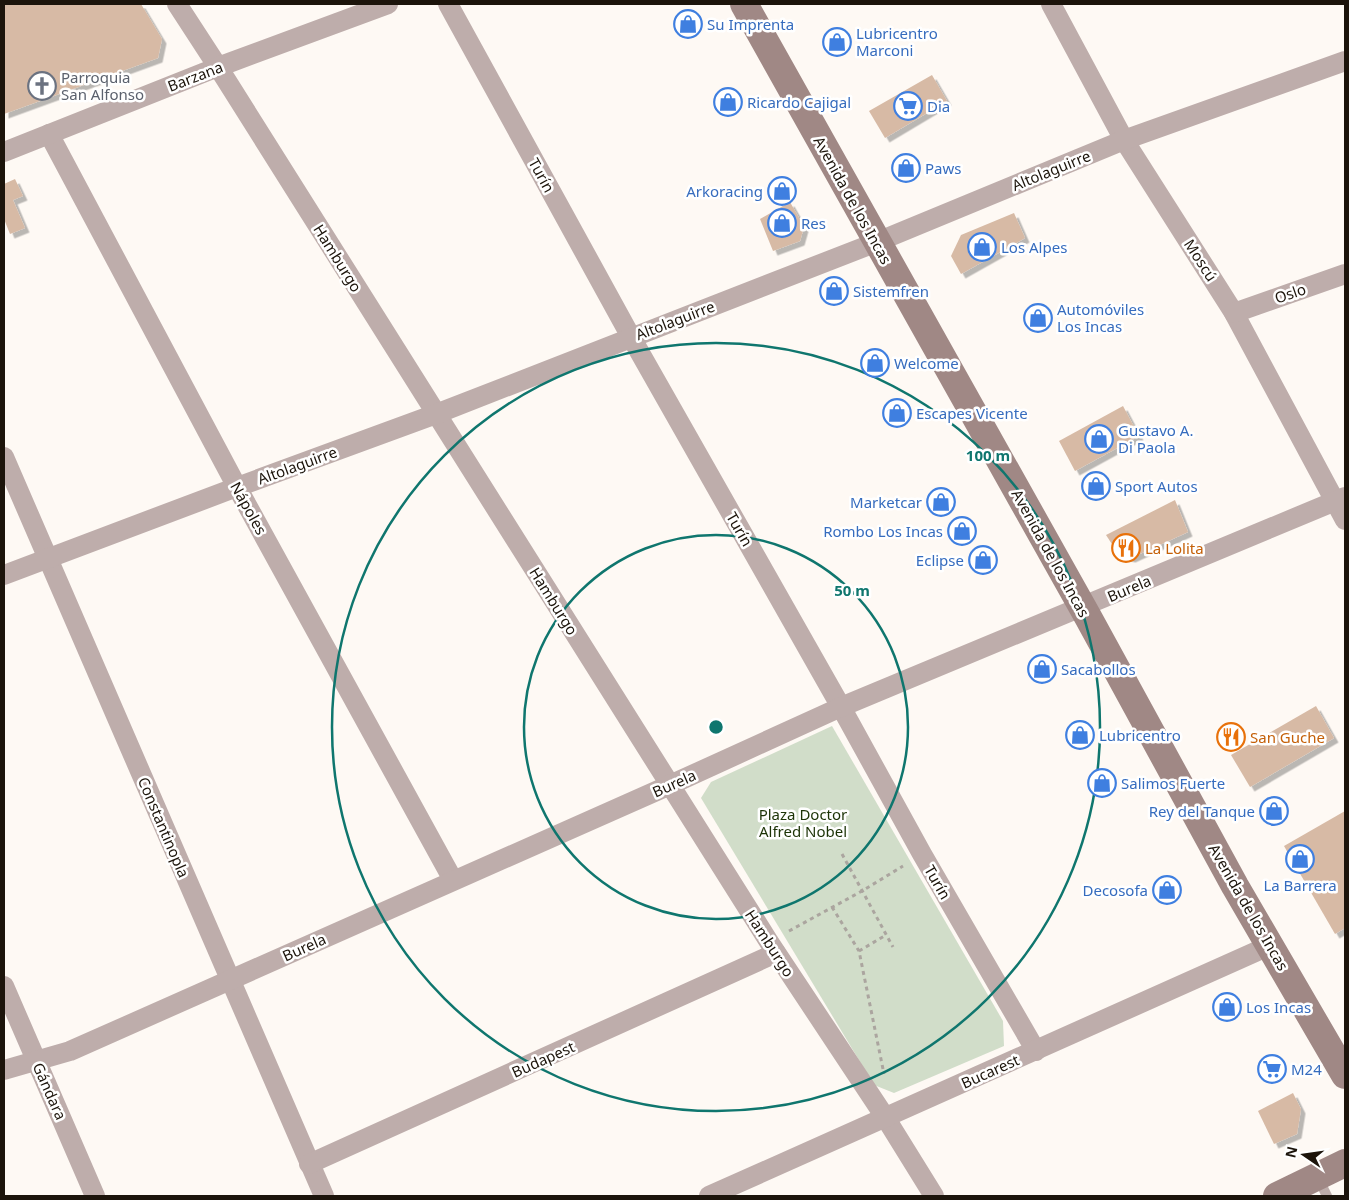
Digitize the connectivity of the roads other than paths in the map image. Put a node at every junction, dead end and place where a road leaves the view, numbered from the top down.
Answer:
1 (177, 4) edge
2 (388, 4) edge
3 (448, 4) edge
4 (744, 4) edge
5 (1051, 4) edge
6 (1345, 61) edge
7 (218, 67) junction
8 (49, 134) junction
9 (1124, 140) junction
10 (4, 152) edge
11 (877, 242) junction
12 (1345, 274) edge
13 (1234, 313) junction
14 (631, 337) junction
15 (436, 414) junction
16 (4, 458) edge
17 (237, 487) junction
18 (1340, 500) edge
19 (1345, 520) edge
20 (48, 558) junction
21 (4, 575) edge
22 (1082, 607) junction
23 (841, 707) junction
24 (670, 785) junction
25 (453, 880) junction
26 (1271, 945) junction
27 (773, 948) junction
28 (230, 980) junction
29 (4, 986) edge
30 (1036, 1051) junction
31 (36, 1061) junction
32 (4, 1070) edge
33 (1345, 1075) edge
34 (885, 1117) junction
35 (1345, 1163) edge
36 (309, 1164) junction
37 (1322, 1187) edge
38 (95, 1196) edge
39 (324, 1196) edge
40 (709, 1196) edge
41 (934, 1196) edge
42 (1277, 1196) edge

1 - 7 street, Hamburgo
2 - 7 street, Barzana
3 - 14 street, Turín
4 - 11 main road, Avenida de los Incas
5 - 9 street, Moscú
6 - 9 street, Altolaguirre
7 - 8 street, Barzana
7 - 15 street, Hamburgo
8 - 10 street, Barzana
8 - 17 street, Nápoles
9 - 11 street, Altolaguirre
9 - 13 street, Moscú
11 - 14 street, Altolaguirre
11 - 22 main road, Avenida de los Incas
12 - 13 street, Oslo
13 - 18 street, Moscú
14 - 15 street, Altolaguirre
14 - 23 street, Turín
15 - 17 street, Altolaguirre
15 - 24 street, Hamburgo
16 - 20 street, Constantinopla
17 - 20 street, Altolaguirre
17 - 25 street, Nápoles
18 - 19 street, Moscú
18 - 22 street, Burela
20 - 21 street, Altolaguirre
20 - 28 street, Constantinopla
22 - 23 street, Burela
22 - 26 main road, Avenida de los Incas
23 - 24 street, Burela
23 - 30 street, Turín
24 - 25 street, Burela
24 - 27 street, Hamburgo
25 - 28 street, Burela
26 - 30 street, Bucarest
26 - 33 main road, Avenida de los Incas
27 - 34 street, Hamburgo
27 - 36 street, Budapest
28 - 31 street, Burela
28 - 36 street, Constantinopla
29 - 31 street, Gándara
30 - 34 street, Bucarest
31 - 32 street, Burela
31 - 38 street, Gándara
34 - 40 street, Bucarest
34 - 41 street, Hamburgo
35 - 37 main road
36 - 39 street, Constantinopla
37 - 42 main road

